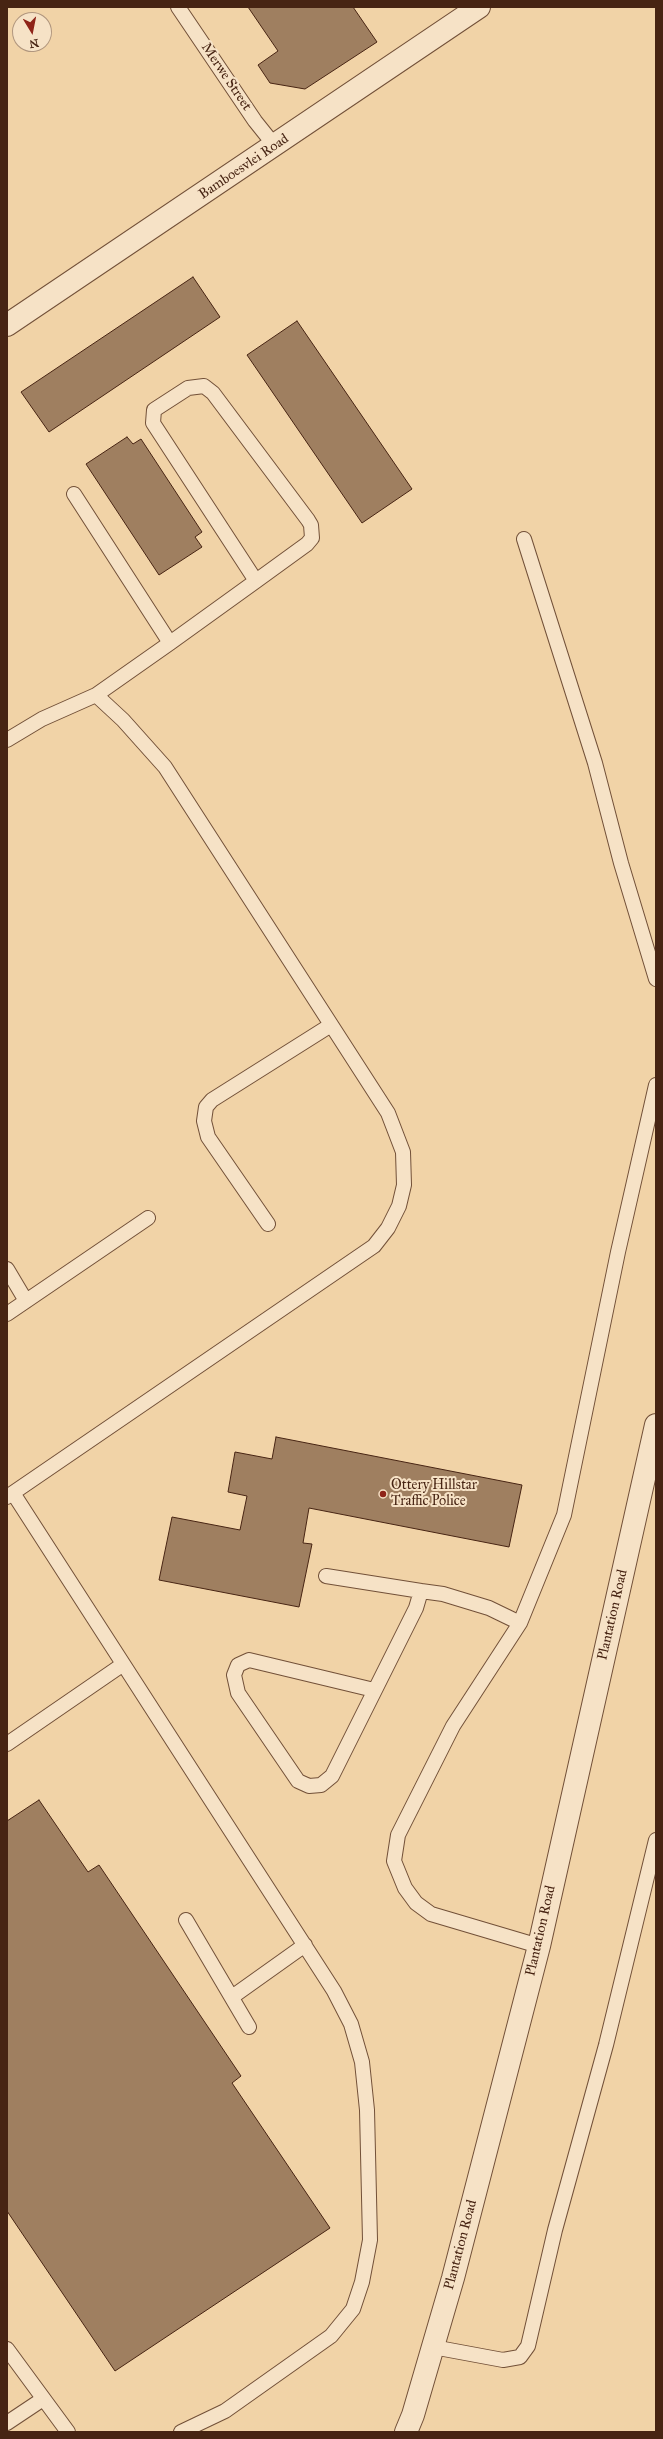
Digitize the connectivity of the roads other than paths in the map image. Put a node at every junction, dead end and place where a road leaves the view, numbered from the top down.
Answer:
1 (178, 7) edge
2 (479, 7) edge
3 (275, 146) junction
4 (7, 325) edge
5 (74, 494) dead end
6 (524, 539) dead end
7 (256, 581) junction
8 (170, 643) junction
9 (96, 695) junction
10 (7, 740) edge
11 (656, 979) edge
12 (331, 1025) junction
13 (656, 1085) edge
14 (148, 1218) dead end
15 (268, 1224) dead end
16 (7, 1269) edge
17 (26, 1302) junction
18 (7, 1314) edge
19 (656, 1425) edge
20 (10, 1495) edge
21 (326, 1576) dead end
22 (421, 1591) junction
23 (520, 1623) junction
24 (122, 1665) junction
25 (374, 1690) junction
26 (7, 1744) edge
27 (656, 1840) edge
28 (186, 1920) dead end
29 (305, 1945) junction
30 (539, 1946) junction
31 (232, 1996) junction
32 (249, 2027) dead end
33 (433, 2347) junction
34 (7, 2350) edge
35 (43, 2399) junction
36 (7, 2423) edge
37 (68, 2432) edge
38 (181, 2432) edge
39 (406, 2432) edge

1 - 3 lane, Merwe Street
2 - 3 street, Bamboesvlei Road
3 - 4 street, Bamboesvlei Road
5 - 8 lane
6 - 11 lane
7 - 7 lane
7 - 8 lane
8 - 9 lane
9 - 10 lane
9 - 12 lane
12 - 15 lane
12 - 20 lane
13 - 23 lane
14 - 17 lane
16 - 17 lane
17 - 18 lane
19 - 30 street, Plantation Road
20 - 24 lane
21 - 22 lane
22 - 23 lane
22 - 25 lane
23 - 30 lane
24 - 26 lane
24 - 29 lane
25 - 25 lane
27 - 33 lane
28 - 31 lane
29 - 31 lane
29 - 38 lane
30 - 33 street, Plantation Road
31 - 32 lane
33 - 39 street, Plantation Road
34 - 35 lane
35 - 36 lane
35 - 37 lane

